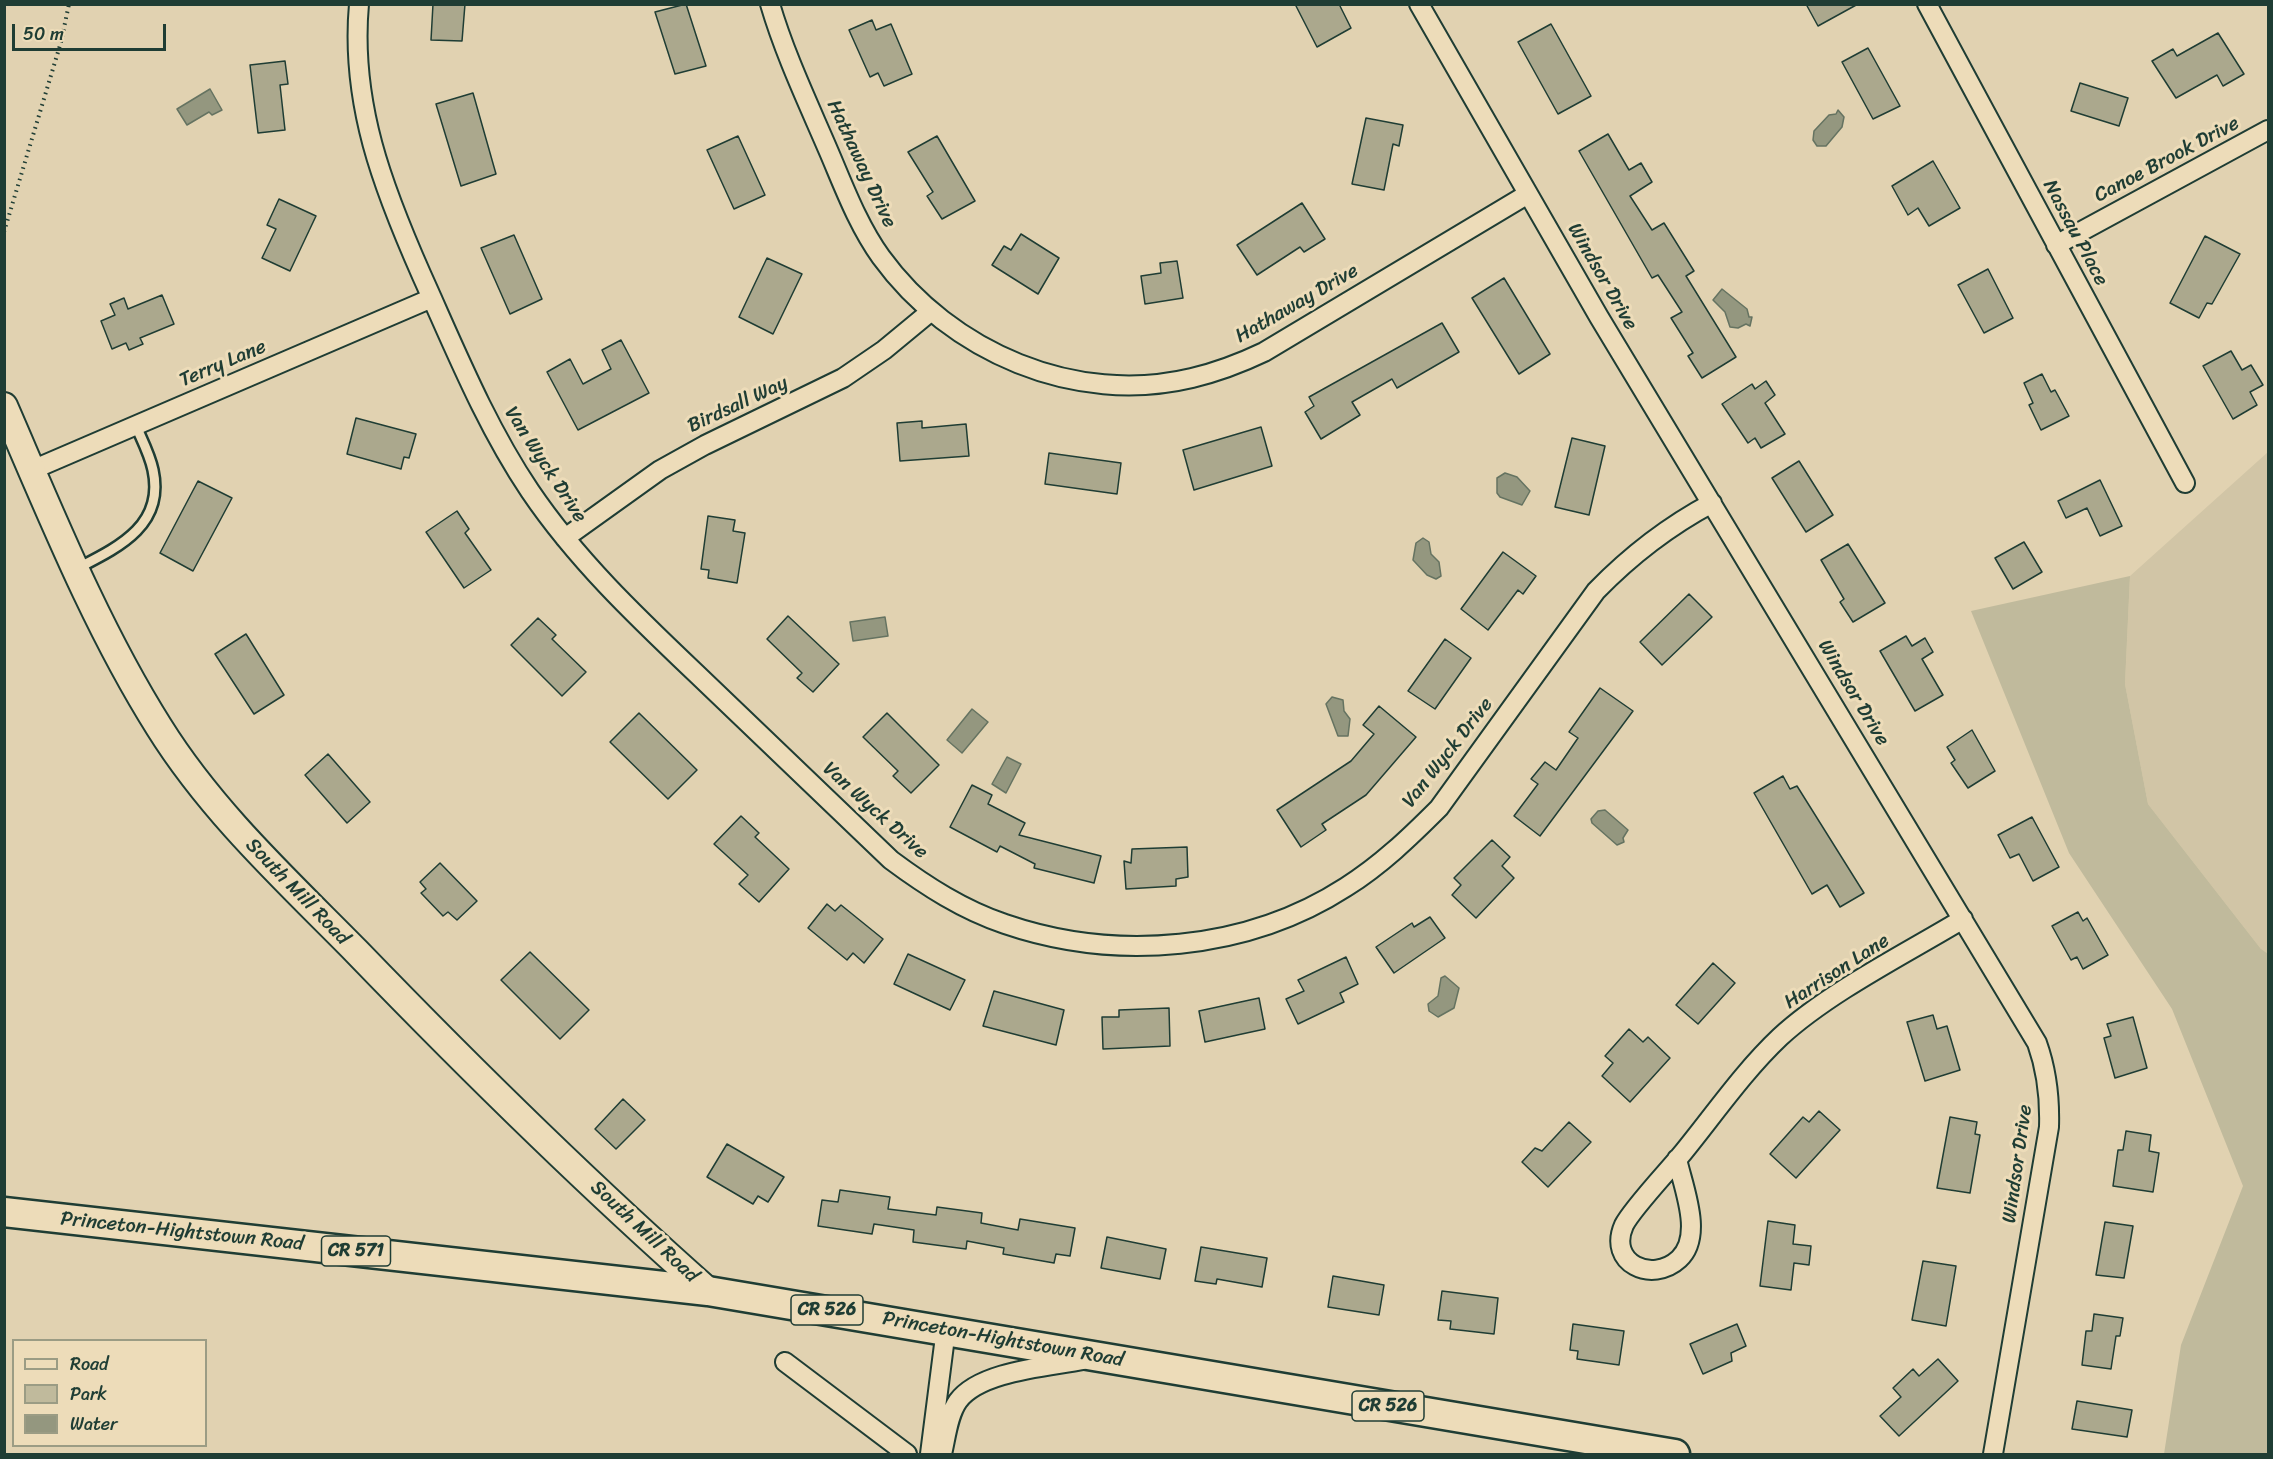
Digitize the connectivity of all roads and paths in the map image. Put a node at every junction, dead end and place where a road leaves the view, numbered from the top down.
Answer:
1 (69, 4) edge
2 (360, 4) edge
3 (770, 4) edge
4 (1419, 4) edge
5 (1927, 4) edge
6 (2268, 130) edge
7 (1528, 194) junction
8 (4, 232) edge
9 (2056, 245) junction
10 (432, 298) junction
11 (930, 312) junction
12 (4, 405) edge
13 (136, 426) junction
14 (33, 470) junction
15 (2185, 483) dead end
16 (1712, 504) junction
17 (565, 538) junction
18 (77, 568) junction
19 (1963, 919) junction
20 (1677, 1160) junction
21 (4, 1212) edge
22 (708, 1291) junction
23 (946, 1329) junction
24 (1100, 1358) junction
25 (785, 1362) dead end
26 (907, 1455) edge
27 (930, 1455) edge
28 (942, 1455) edge
29 (1676, 1455) edge
30 (1993, 1455) edge

1 - 8 path
2 - 10 street, Van Wyck Drive
3 - 11 street, Hathaway Drive
4 - 7 street, Windsor Drive
5 - 9 street, Nassau Place
6 - 9 street, Canoe Brook Drive
7 - 11 street, Hathaway Drive
7 - 16 street, Windsor Drive
9 - 15 street, Nassau Place
10 - 13 street, Terry Lane
10 - 17 street, Van Wyck Drive
11 - 17 street, Birdsall Way
12 - 14 main road, South Mill Road
13 - 14 street, Terry Lane
13 - 18 lane
14 - 18 main road, South Mill Road
16 - 17 street, Van Wyck Drive
16 - 19 street, Windsor Drive
18 - 22 main road, South Mill Road
19 - 20 street, Harrison Lane
19 - 30 street, Windsor Drive
20 - 20 street, Harrison Lane
21 - 22 main road, Princeton-Hightstown Road / CR 571
22 - 23 main road, Princeton-Hightstown Road / CR 526
23 - 24 main road, Princeton-Hightstown Road / CR 526
23 - 27 street
24 - 28 street
24 - 29 main road, Princeton-Hightstown Road / CR 526
25 - 26 street

